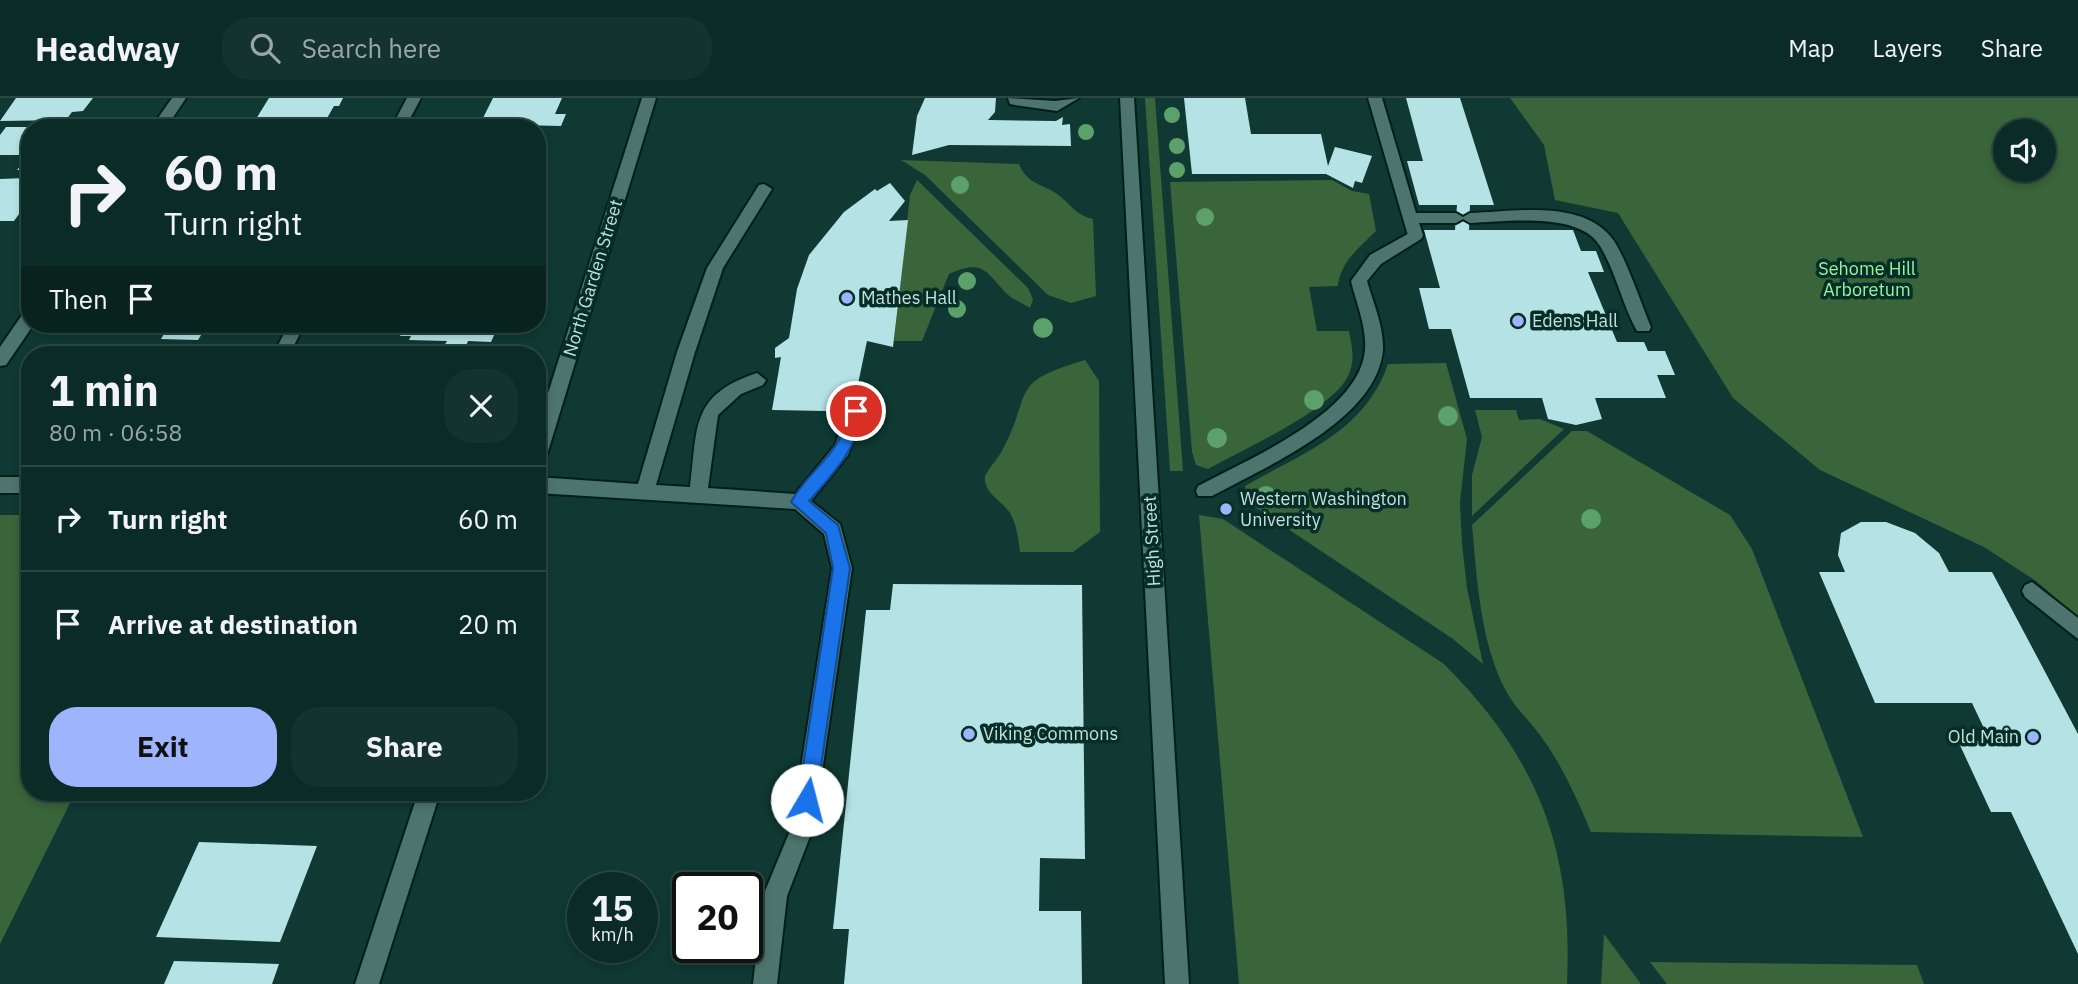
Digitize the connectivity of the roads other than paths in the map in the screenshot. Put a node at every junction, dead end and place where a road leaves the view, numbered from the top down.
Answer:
1 (179, 98) edge
2 (414, 98) edge
3 (649, 98) edge
4 (1015, 98) edge
5 (1072, 98) edge
6 (1127, 98) edge
7 (1375, 98) edge
8 (164, 119) edge
9 (403, 119) edge
10 (764, 189) dead end
11 (1412, 227) junction
12 (1643, 327) dead end
13 (21, 329) edge
14 (0, 360) edge
15 (757, 380) dead end
16 (856, 411) dead end
17 (546, 428) edge
18 (0, 485) edge
19 (21, 485) edge
20 (546, 486) edge
21 (1205, 491) dead end
22 (645, 492) junction
23 (698, 495) junction
24 (799, 502) junction
25 (2032, 591) dead end
26 (2078, 630) edge
27 (426, 801) edge
28 (367, 984) edge
29 (765, 984) edge
30 (1177, 984) edge

1 - 8 street
2 - 9 street
3 - 17 street, North Garden Street
4 - 5 street
6 - 30 street, High Street
7 - 11 street
10 - 22 street
11 - 12 street
11 - 21 street
13 - 14 street
15 - 23 street
16 - 24 street
18 - 19 street
20 - 22 street
22 - 23 street
23 - 24 street
24 - 29 street
25 - 26 street
27 - 28 street

